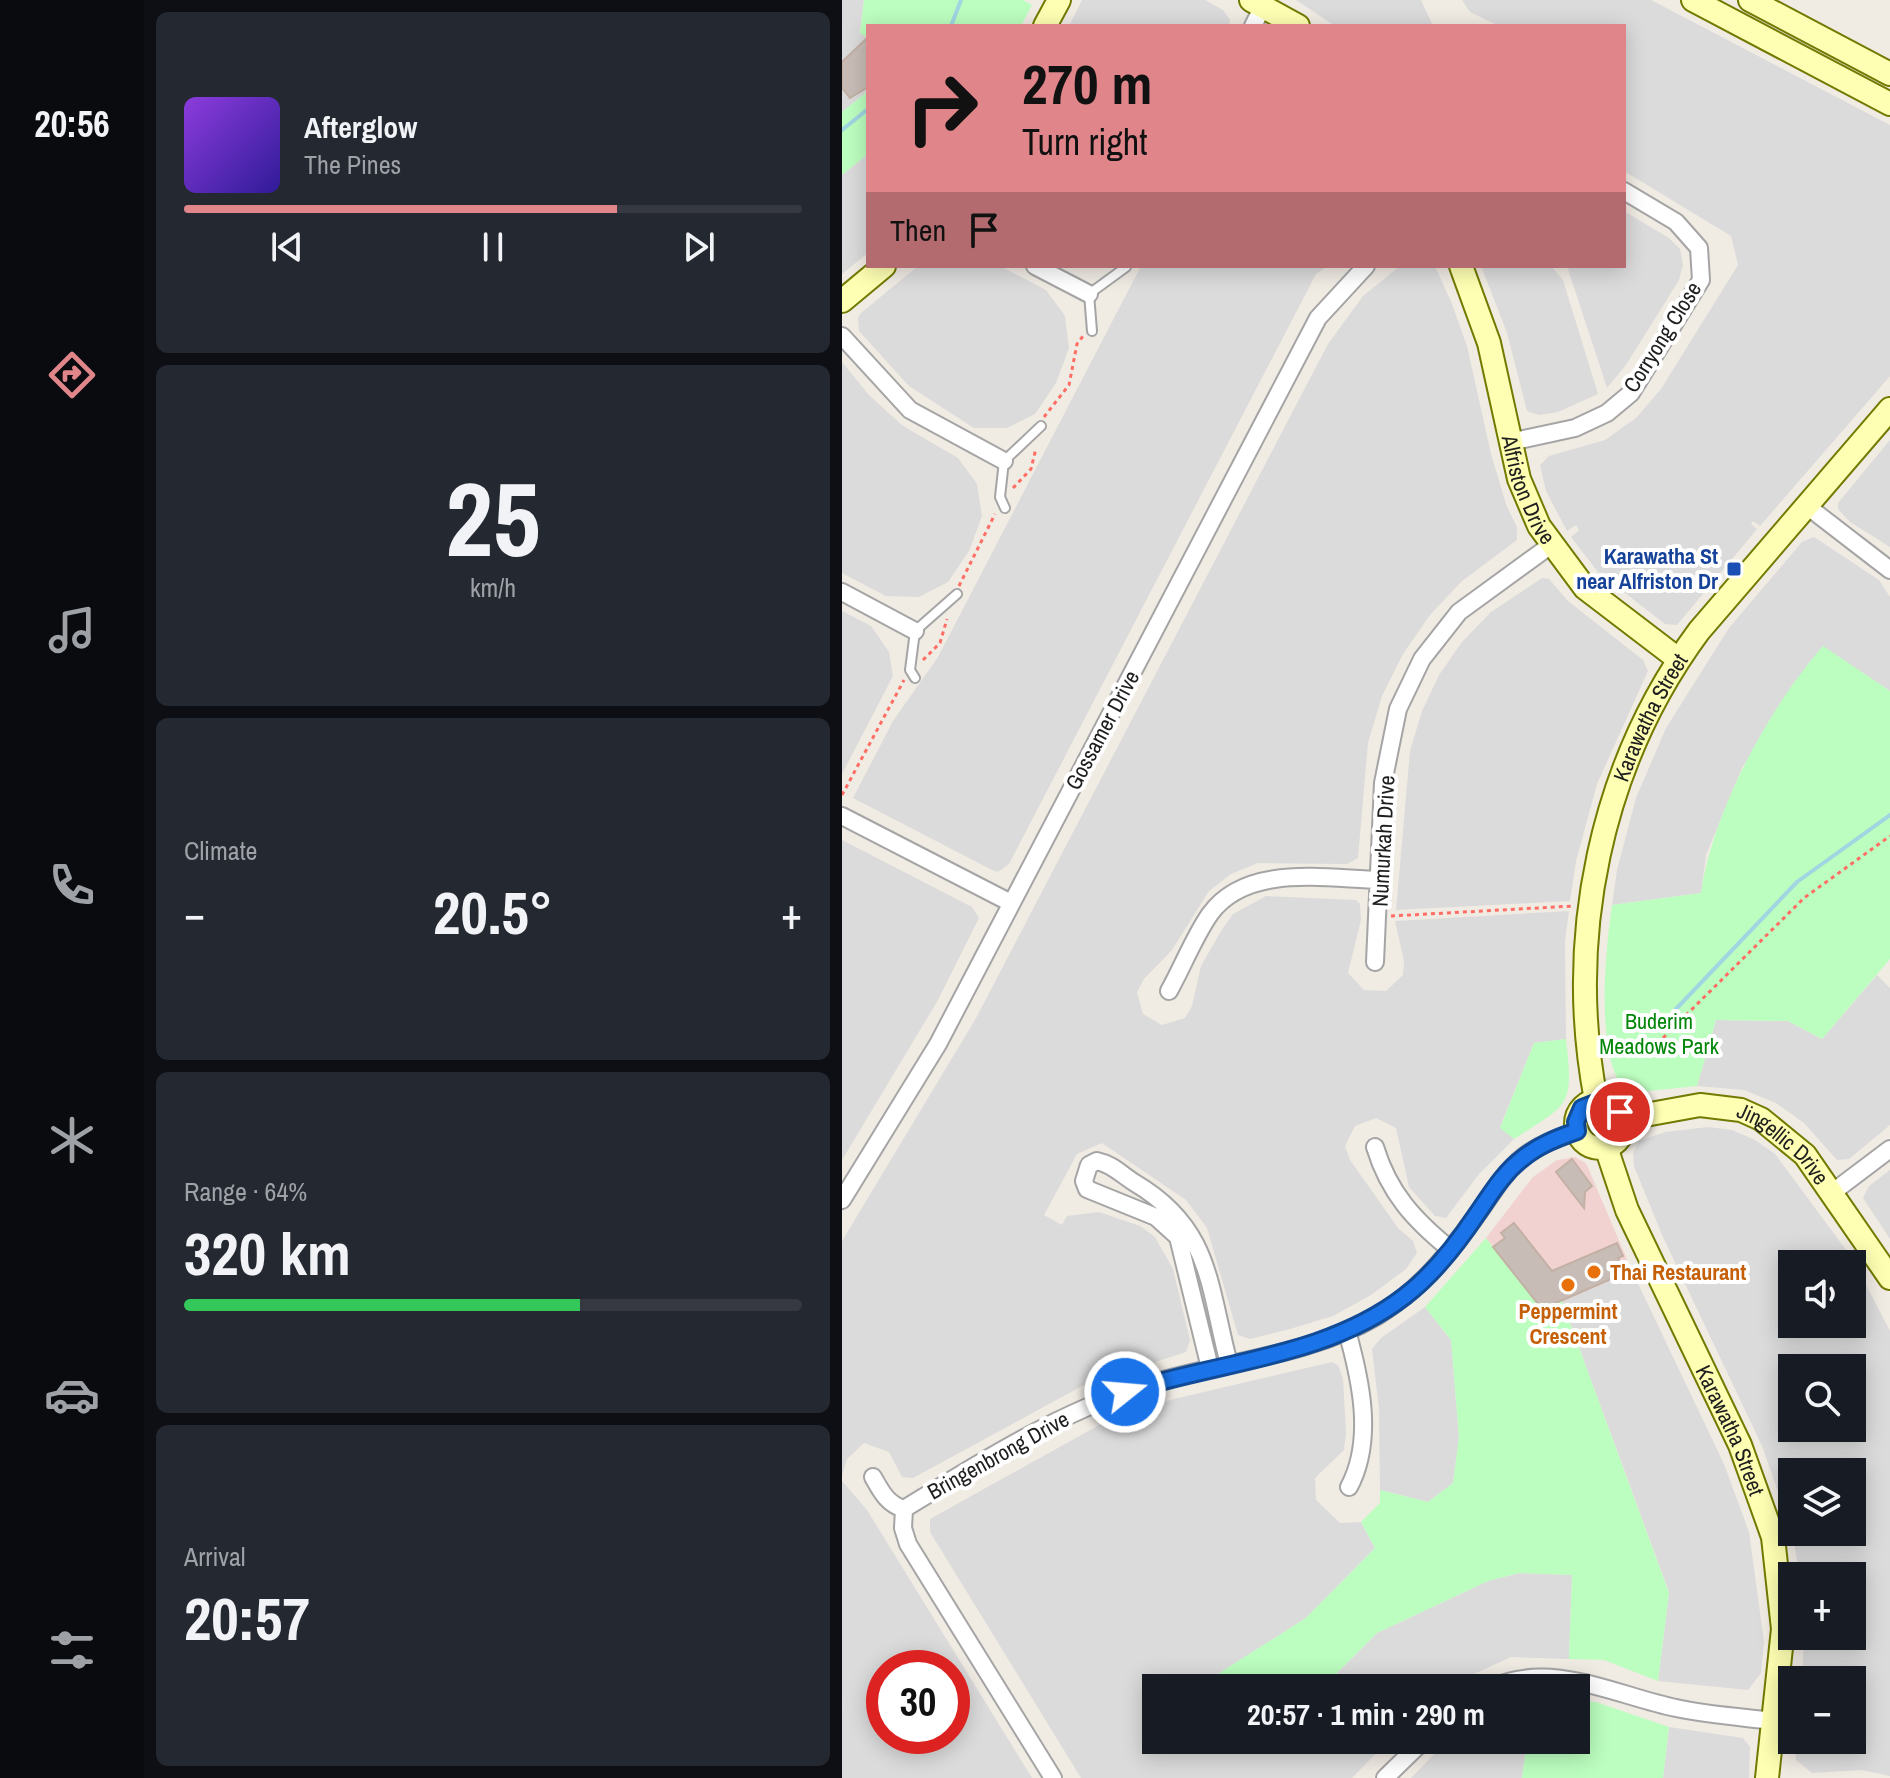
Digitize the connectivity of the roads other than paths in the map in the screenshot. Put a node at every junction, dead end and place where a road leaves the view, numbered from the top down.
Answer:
1 (1059, 0) edge
2 (1693, 0) edge
3 (1754, 1) edge
4 (1256, 11) edge
5 (1046, 24) edge
6 (1292, 24) edge
7 (1743, 27) junction
8 (1890, 74) edge
9 (1890, 104) edge
10 (1626, 192) edge
11 (882, 268) edge
12 (1039, 268) edge
13 (1125, 268) edge
14 (1364, 268) edge
15 (1462, 268) edge
16 (1089, 294) junction
17 (842, 301) edge
18 (1091, 330) road end
19 (842, 336) edge
20 (1890, 409) edge
21 (1041, 426) road end
22 (1510, 442) junction
23 (1004, 461) junction
24 (1003, 504) road end
25 (1807, 506) junction
26 (1551, 545) junction
27 (1889, 568) edge
28 (842, 592) edge
29 (956, 594) road end
30 (915, 631) junction
31 (1678, 659) junction
32 (913, 675) road end
33 (842, 816) edge
34 (1380, 880) junction
35 (1011, 903) junction
36 (1375, 962) dead end
37 (1169, 991) dead end
38 (1596, 1100) junction
39 (1623, 1119) junction
40 (1577, 1131) junction
41 (1375, 1147) dead end
42 (1606, 1147) junction
43 (1890, 1149) edge
44 (1833, 1192) junction
45 (842, 1200) edge
46 (1451, 1250) junction
47 (1890, 1278) edge
48 (1347, 1331) junction
49 (1229, 1364) junction
50 (1210, 1368) junction
51 (873, 1477) dead end
52 (1349, 1487) dead end
53 (904, 1509) junction
54 (1590, 1684) edge
55 (1774, 1721) junction
56 (1410, 1754) edge
57 (1053, 1778) edge
58 (1385, 1778) edge
59 (1767, 1778) edge

1 - 5 street
2 - 7 street
3 - 7 lane
3 - 8 street
4 - 6 street
7 - 9 street
10 - 22 street, Corryong Close
11 - 17 street
12 - 16 street
13 - 16 lane
14 - 35 street, Gossamer Drive
15 - 22 street, Alfriston Drive
16 - 18 lane
19 - 23 street
20 - 25 street, Karawatha Street
21 - 23 lane
22 - 26 street, Alfriston Drive
23 - 24 lane
25 - 27 street
25 - 31 street, Karawatha Street
26 - 31 street, Alfriston Drive
26 - 34 street, Numurkah Drive
28 - 30 street
29 - 30 lane
30 - 32 lane
31 - 38 street, Karawatha Street
33 - 35 street
34 - 36 street, Numurkah Drive
34 - 37 street
35 - 45 street, Gossamer Drive
38 - 39 street
38 - 40 street
39 - 42 street
39 - 44 street, Jingellic Drive
40 - 42 street
40 - 46 street, Bringenbrong Drive
41 - 46 street
42 - 55 street, Karawatha Street
43 - 44 street
44 - 47 street, Jingellic Drive
46 - 48 street, Bringenbrong Drive
48 - 49 street, Bringenbrong Drive
48 - 52 street
49 - 50 street, Bringenbrong Drive
49 - 50 street
50 - 53 street, Bringenbrong Drive
51 - 53 street
53 - 57 street
54 - 55 street
55 - 59 street, Karawatha Street
56 - 58 street

